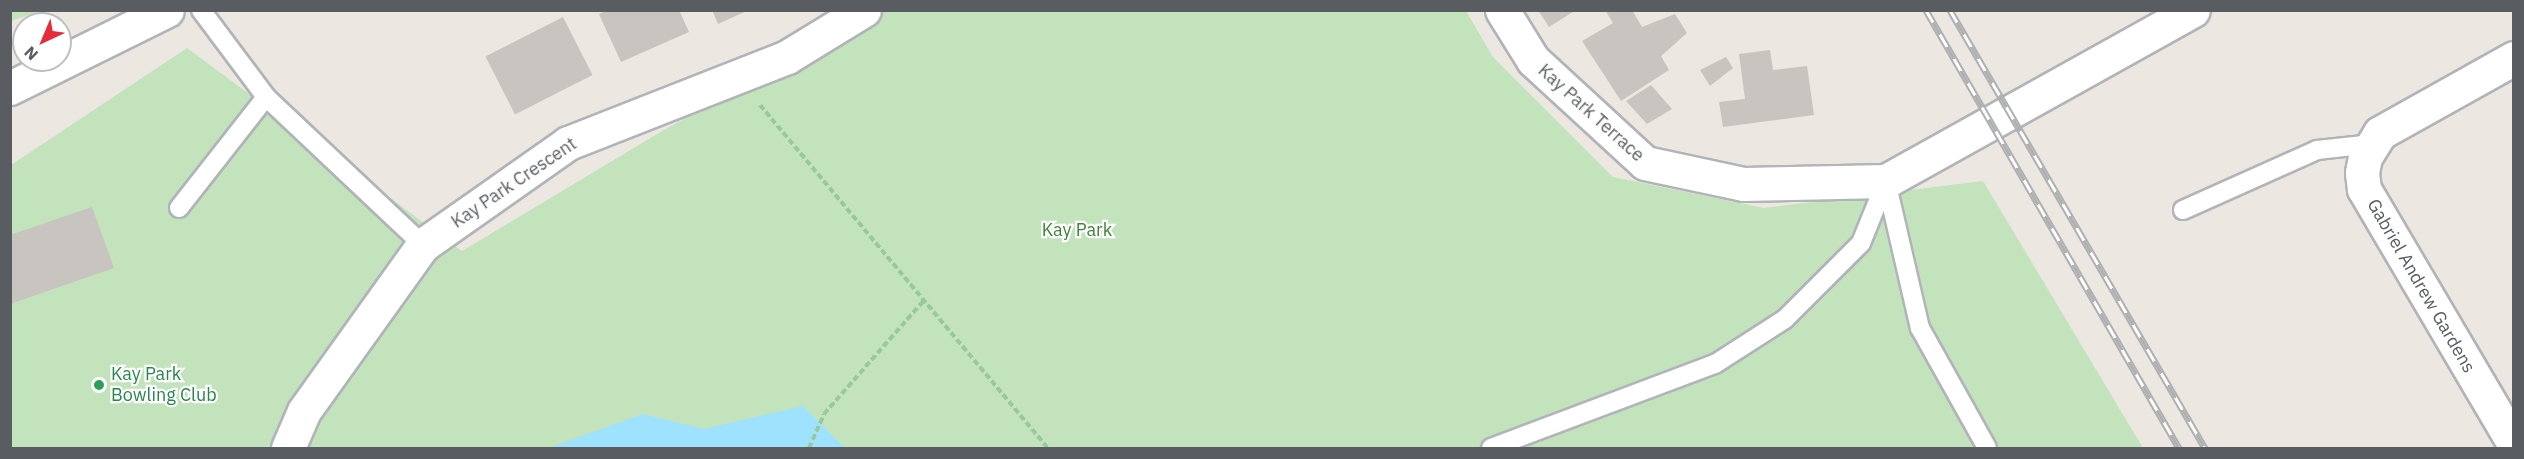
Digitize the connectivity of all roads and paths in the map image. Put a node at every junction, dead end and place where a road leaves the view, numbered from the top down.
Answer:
1 (201, 10) edge
2 (864, 10) edge
3 (1502, 10) edge
4 (2193, 10) edge
5 (154, 15) edge
6 (2514, 58) edge
7 (736, 77) junction
8 (10, 88) edge
9 (266, 97) junction
10 (2371, 144) junction
11 (1886, 181) junction
12 (179, 208) dead end
13 (2183, 210) dead end
14 (423, 245) junction
15 (924, 300) junction
16 (2514, 444) edge
17 (288, 448) edge
18 (809, 448) edge
19 (1048, 448) edge
20 (1491, 448) edge
21 (1987, 448) edge

1 - 9 lane
2 - 7 street, Kay Park Crescent
3 - 11 street, Kay Park Terrace
4 - 11 street
5 - 8 street
6 - 10 street
7 - 14 street, Kay Park Crescent
7 - 15 path
9 - 12 lane
9 - 14 lane
10 - 13 lane
10 - 16 street, Gabriel Andrew Gardens
11 - 20 lane
11 - 21 lane
14 - 17 street, Kay Park Crescent
15 - 18 path
15 - 19 path

